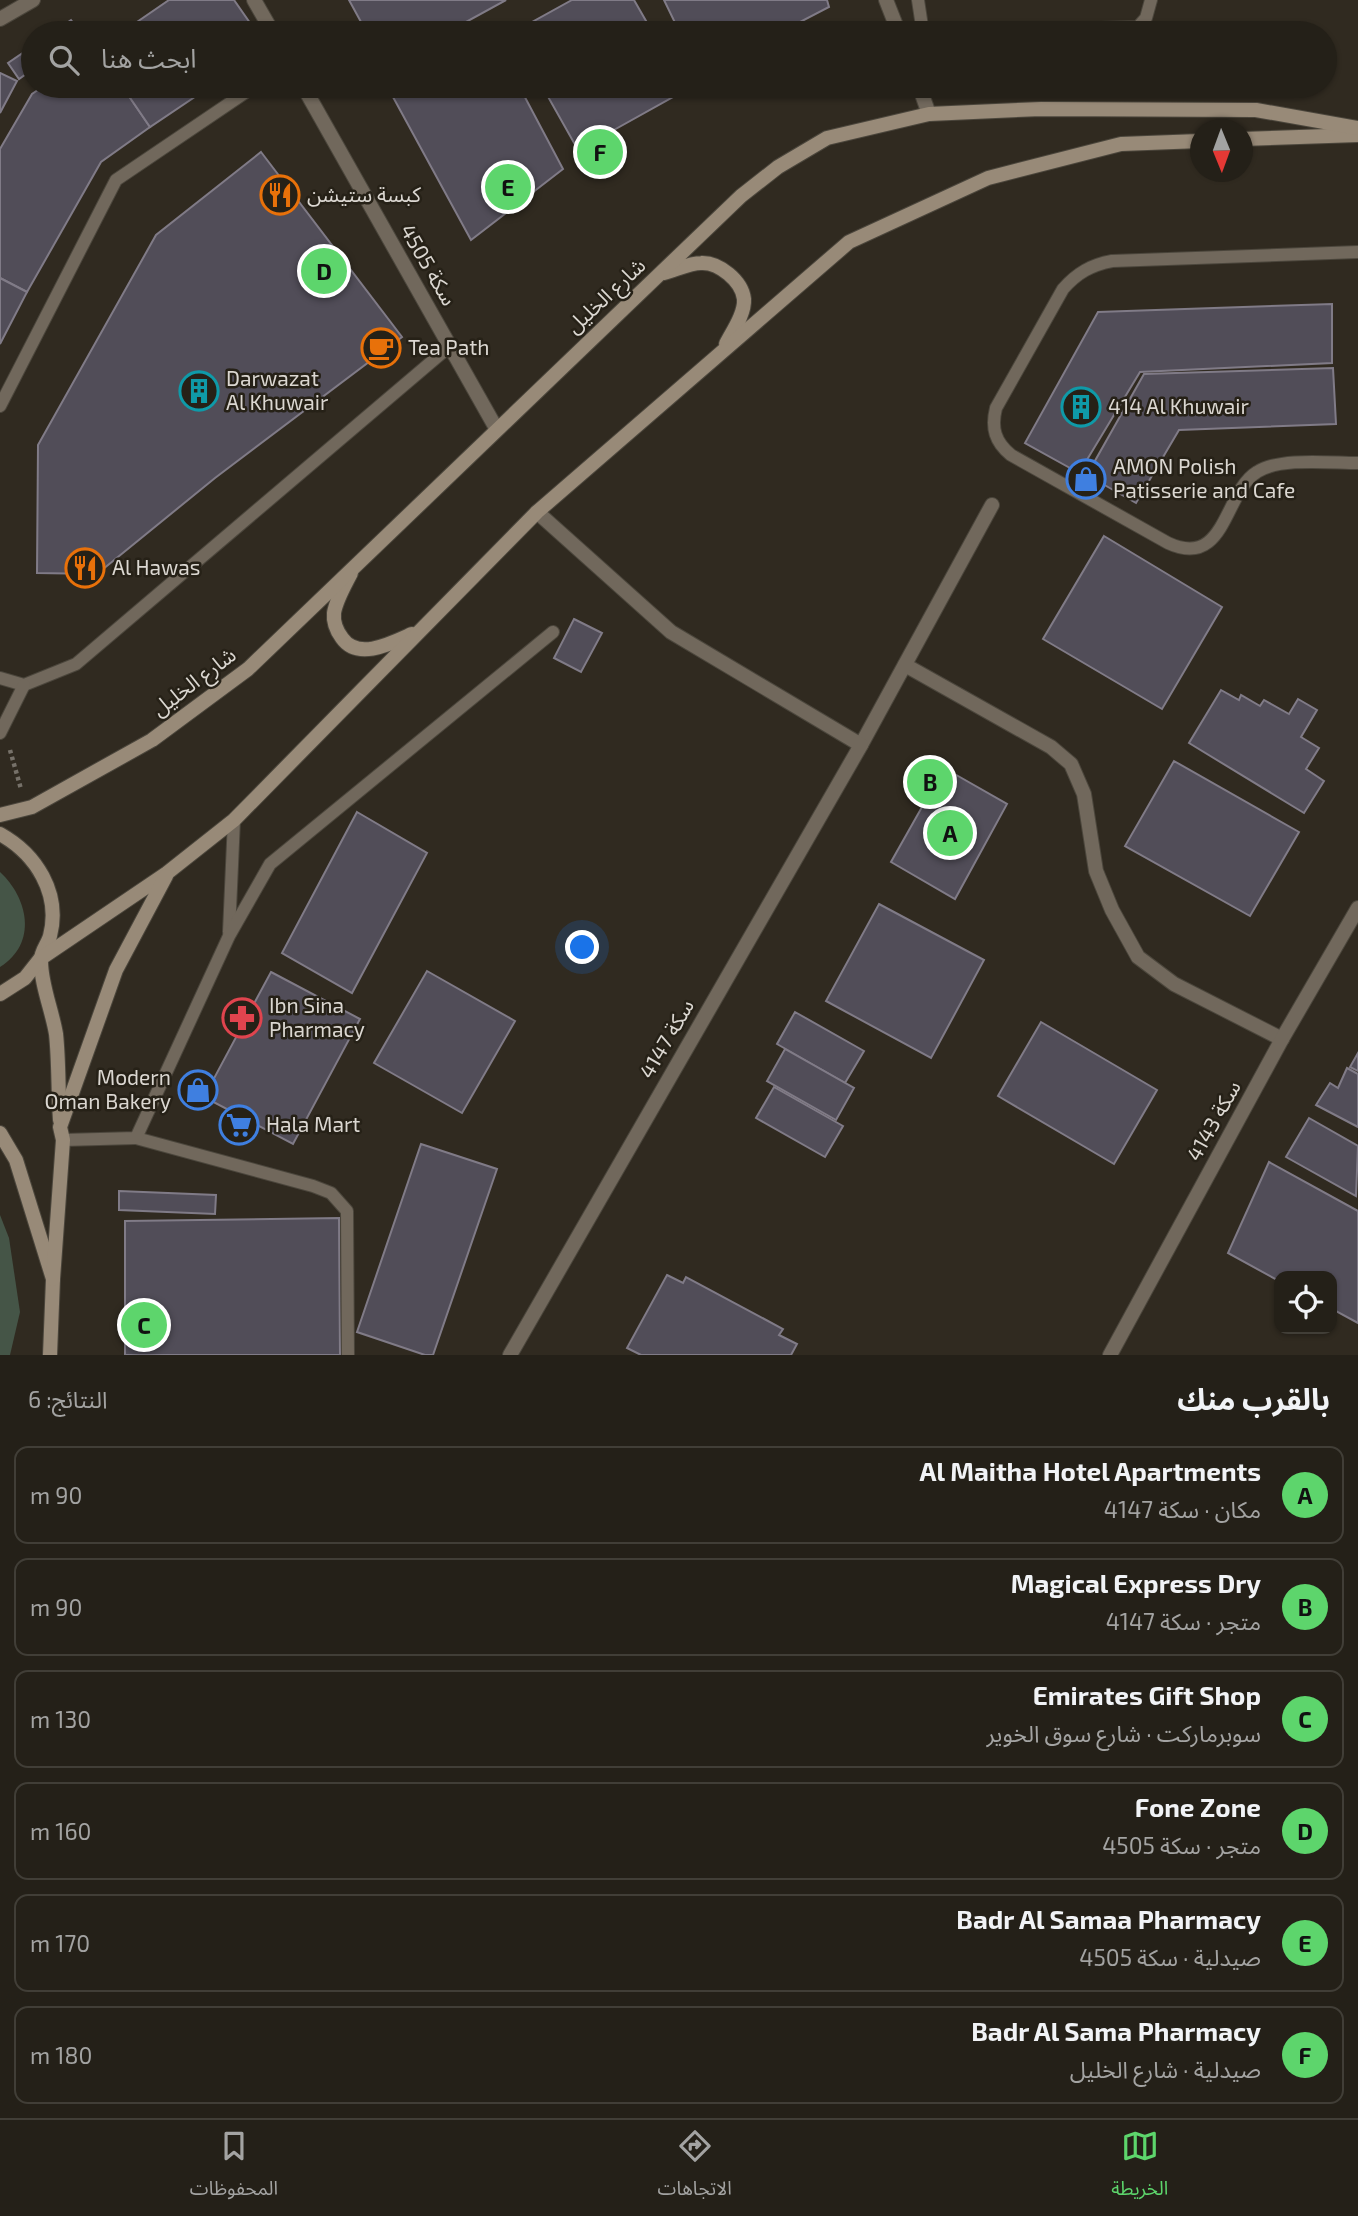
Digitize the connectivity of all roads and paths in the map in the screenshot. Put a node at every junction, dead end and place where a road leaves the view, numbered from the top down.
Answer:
1 (33, 0) edge
2 (254, 0) edge
3 (886, 0) edge
4 (918, 0) edge
5 (1150, 0) edge
6 (0, 19) edge
7 (266, 21) edge
8 (894, 21) edge
9 (921, 21) edge
10 (1143, 21) edge
11 (238, 98) edge
12 (310, 98) edge
13 (923, 98) edge
14 (929, 114) junction
15 (1358, 128) edge
16 (1358, 135) edge
17 (1253, 139) edge
18 (1190, 141) edge
19 (1358, 252) edge
20 (660, 274) junction
21 (450, 346) junction
22 (722, 352) junction
23 (0, 406) edge
24 (496, 428) junction
25 (1358, 463) edge
26 (992, 505) dead end
27 (537, 512) junction
28 (355, 565) junction
29 (421, 630) junction
30 (553, 632) dead end
31 (905, 665) junction
32 (0, 678) edge
33 (24, 685) junction
34 (0, 733) edge
35 (861, 745) junction
36 (6, 746) dead end
37 (26, 808) junction
38 (0, 815) edge
39 (234, 820) junction
40 (0, 834) edge
41 (167, 873) junction
42 (1358, 908) edge
43 (229, 936) junction
44 (40, 959) junction
45 (0, 994) edge
46 (1282, 1039) junction
47 (0, 1133) edge
48 (61, 1133) junction
49 (136, 1138) junction
50 (53, 1279) junction
51 (50, 1355) edge
52 (348, 1355) edge
53 (510, 1355) edge
54 (1110, 1355) edge

1 - 6 street
2 - 7 street
3 - 8 street
4 - 9 lane
5 - 10 lane
11 - 23 lane
12 - 21 street, سكة 4505
13 - 14 street
14 - 15 street, شارع الخليل
14 - 20 street, شارع الخليل
16 - 17 street
18 - 22 street
19 - 25 lane
20 - 22 street
20 - 24 street, شارع الخليل
21 - 24 street, سكة 4505
21 - 33 lane
22 - 27 street
24 - 28 street, شارع الخليل
26 - 31 street, سكة 4147
27 - 29 street
27 - 35 street
28 - 29 street
28 - 37 street, شارع الخليل
29 - 39 street
30 - 43 lane
31 - 35 street, سكة 4147
31 - 46 street
32 - 33 lane
33 - 34 lane
35 - 53 street, سكة 4147
36 - 37 path
37 - 38 street, شارع الخليل
39 - 41 street
39 - 43 lane
40 - 44 street
41 - 44 street
41 - 48 street
42 - 46 street, سكة 4143
43 - 49 lane
44 - 45 street
44 - 48 street
46 - 54 street, سكة 4143
47 - 50 street
48 - 49 lane
48 - 50 street
49 - 52 lane
50 - 51 street

